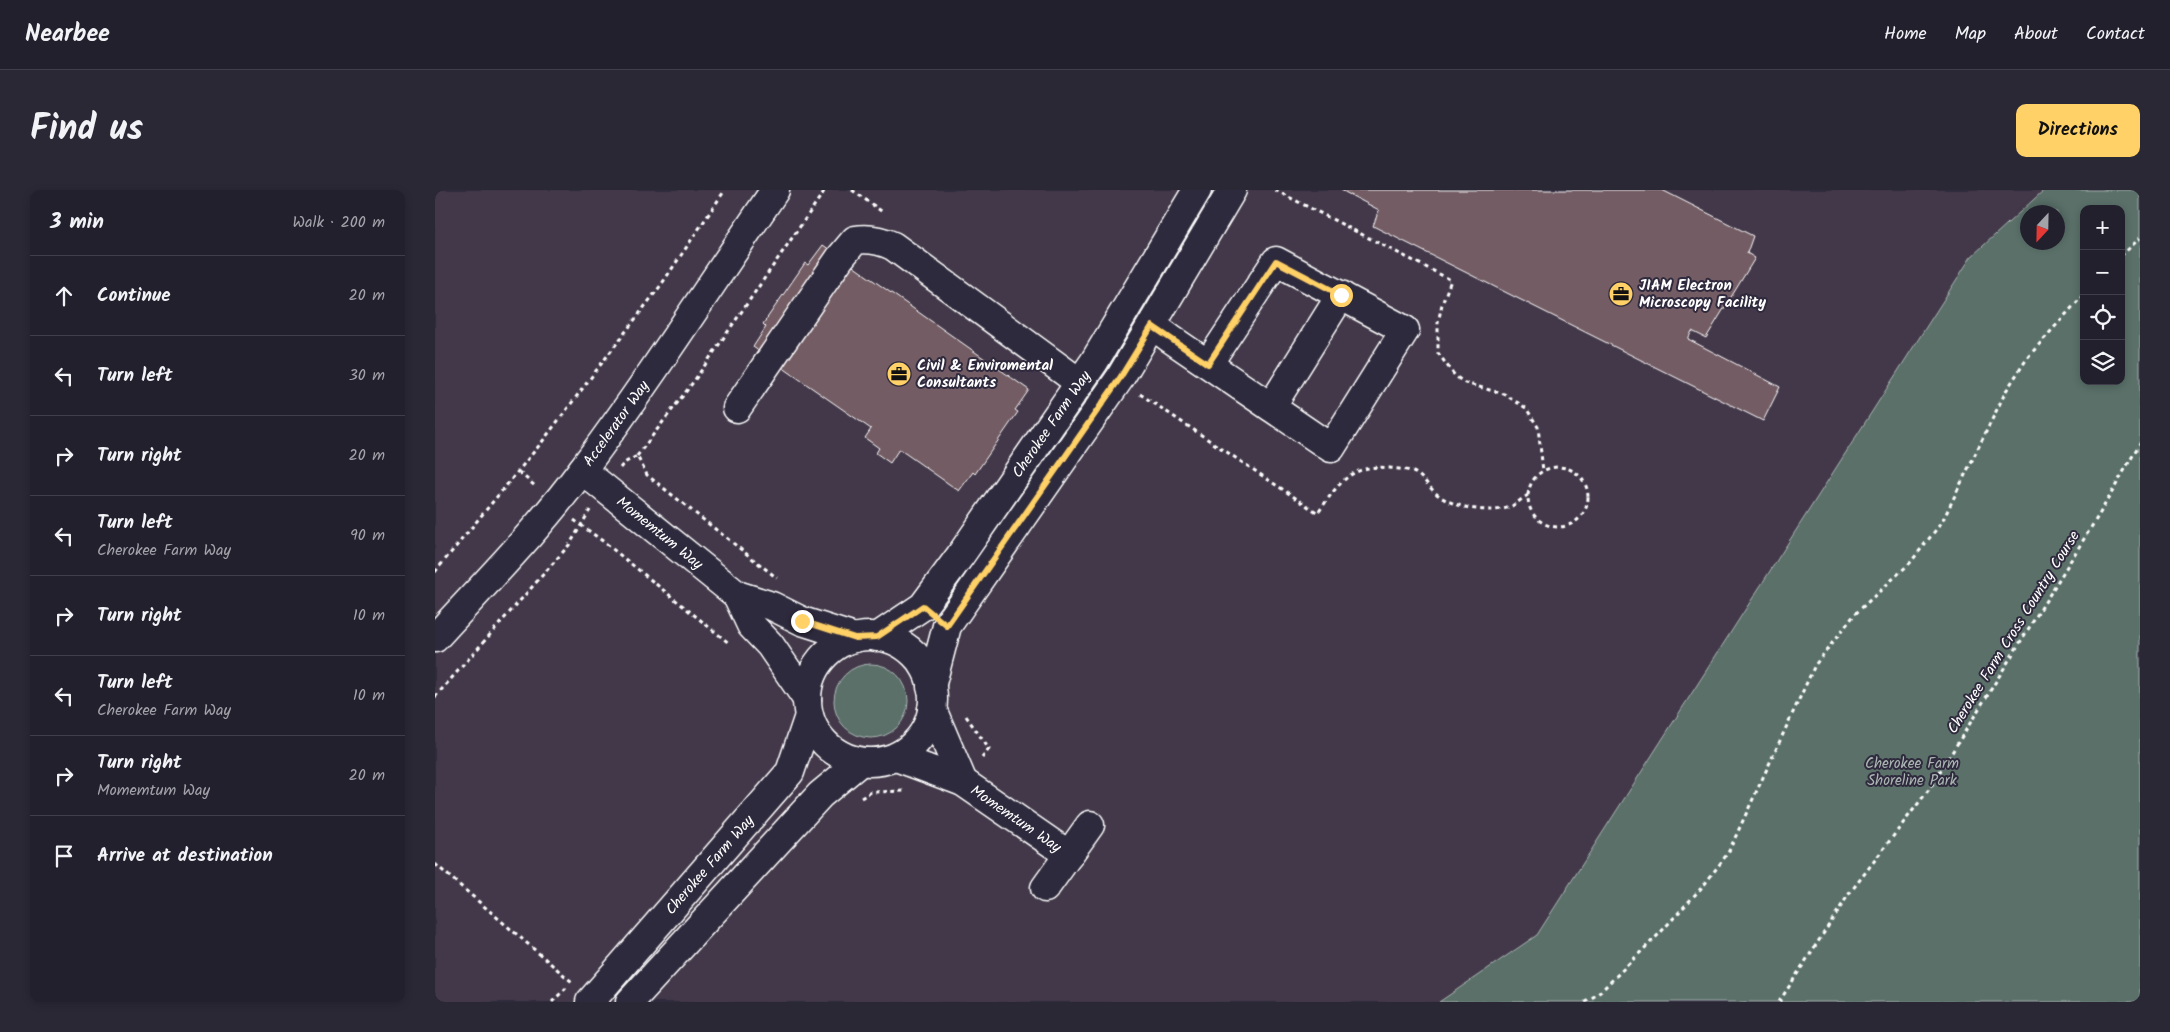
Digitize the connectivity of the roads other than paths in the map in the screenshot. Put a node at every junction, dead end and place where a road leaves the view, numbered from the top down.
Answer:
1 (775, 190) edge
2 (1197, 190) edge
3 (1233, 190) edge
4 (1341, 295) junction
5 (1152, 326) junction
6 (1208, 364) junction
7 (1080, 382) junction
8 (1271, 407) junction
9 (737, 408) dead end
10 (582, 470) junction
11 (737, 595) junction
12 (866, 637) junction
13 (435, 638) edge
14 (932, 698) junction
15 (808, 708) junction
16 (895, 757) junction
17 (860, 762) junction
18 (963, 782) junction
19 (1090, 825) dead end
20 (1069, 855) junction
21 (1045, 888) dead end
22 (591, 1001) edge
23 (630, 1002) edge

1 - 10 street, Accelerator Way
2 - 7 street, Cherokee Farm Way
3 - 5 street, Cherokee Farm Way
4 - 6 street
4 - 8 street
4 - 8 street
5 - 6 street
5 - 14 street, Cherokee Farm Way
6 - 8 street
7 - 9 street
7 - 12 street, Cherokee Farm Way
10 - 11 street, Momemtum Way
10 - 13 street, Accelerator Way
11 - 12 street, Momemtum Way
11 - 15 street, Momemtum Way
12 - 14 street
12 - 15 street
14 - 16 street
14 - 18 street, Momemtum Way
15 - 17 street
15 - 22 street, Cherokee Farm Way
16 - 17 street
16 - 18 street, Momemtum Way
17 - 23 street
18 - 20 street, Momemtum Way
19 - 20 street
20 - 21 street

